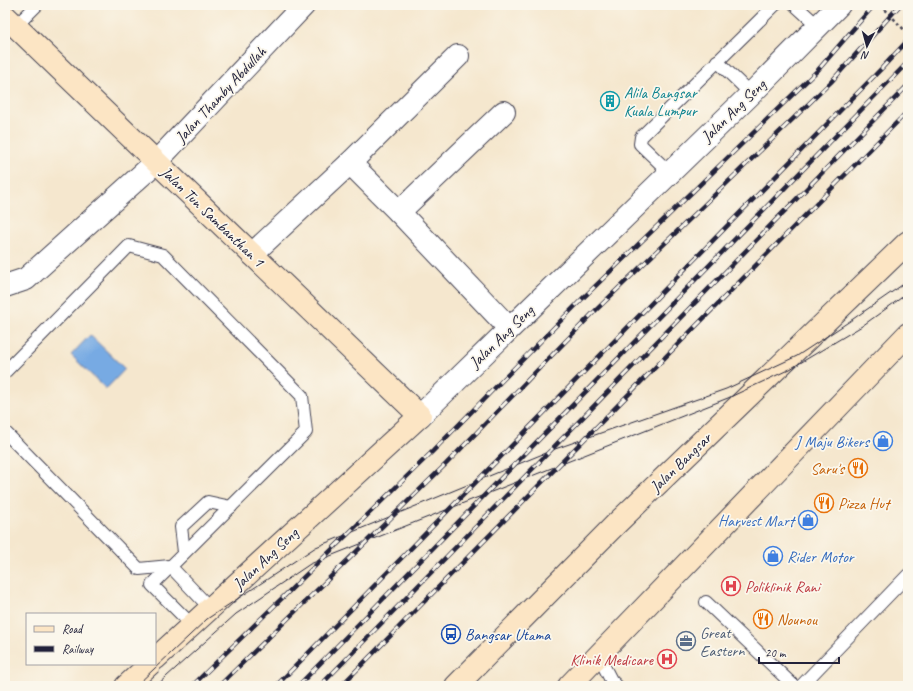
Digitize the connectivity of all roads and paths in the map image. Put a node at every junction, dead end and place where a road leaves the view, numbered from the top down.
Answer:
1 (38, 5) edge
2 (304, 5) edge
3 (775, 5) edge
4 (795, 5) edge
5 (839, 5) edge
6 (881, 5) edge
7 (10, 21) edge
8 (818, 26) junction
9 (908, 34) edge
10 (458, 56) dead end
11 (717, 61) junction
12 (751, 94) junction
13 (504, 112) dead end
14 (156, 162) junction
15 (350, 163) junction
16 (669, 172) junction
17 (399, 212) junction
18 (908, 242) edge
19 (252, 254) junction
20 (5, 286) edge
21 (509, 328) junction
22 (908, 334) edge
23 (5, 372) edge
24 (420, 416) junction
25 (5, 432) edge
26 (231, 507) junction
27 (184, 552) junction
28 (170, 566) junction
29 (908, 575) edge
30 (706, 602) dead end
31 (210, 608) junction
32 (192, 625) junction
33 (598, 655) junction
34 (156, 658) edge
35 (149, 665) edge
36 (126, 686) edge
37 (456, 686) edge
38 (569, 686) edge
39 (617, 686) edge
40 (794, 686) edge
41 (800, 686) edge

1 - 7 lane
2 - 14 street, Jalan Thamby Abdullah
3 - 11 lane
4 - 8 lane
5 - 8 street, Jalan Ang Seng
6 - 9 path
7 - 14 main road, Jalan Tun Sambanthan 1
8 - 12 street, Jalan Ang Seng
10 - 15 street
11 - 12 lane
11 - 16 lane
12 - 16 street, Jalan Ang Seng
13 - 17 street
14 - 19 main road, Jalan Tun Sambanthan 1
14 - 20 street, Jalan Thamby Abdullah
15 - 17 street
15 - 19 street
16 - 21 street, Jalan Ang Seng
17 - 21 street
18 - 37 main road, Jalan Bangsar
19 - 24 main road, Jalan Tun Sambanthan 1
21 - 24 street, Jalan Ang Seng
22 - 33 main road
23 - 26 lane
24 - 31 main road, Jalan Ang Seng
25 - 28 lane
26 - 27 lane
26 - 27 lane
27 - 28 lane
28 - 31 lane
28 - 32 lane
29 - 41 lane
30 - 40 lane
31 - 32 main road, Jalan Ang Seng
32 - 34 main road, Jalan Ang Seng
33 - 38 main road
33 - 39 lane
35 - 36 main road

